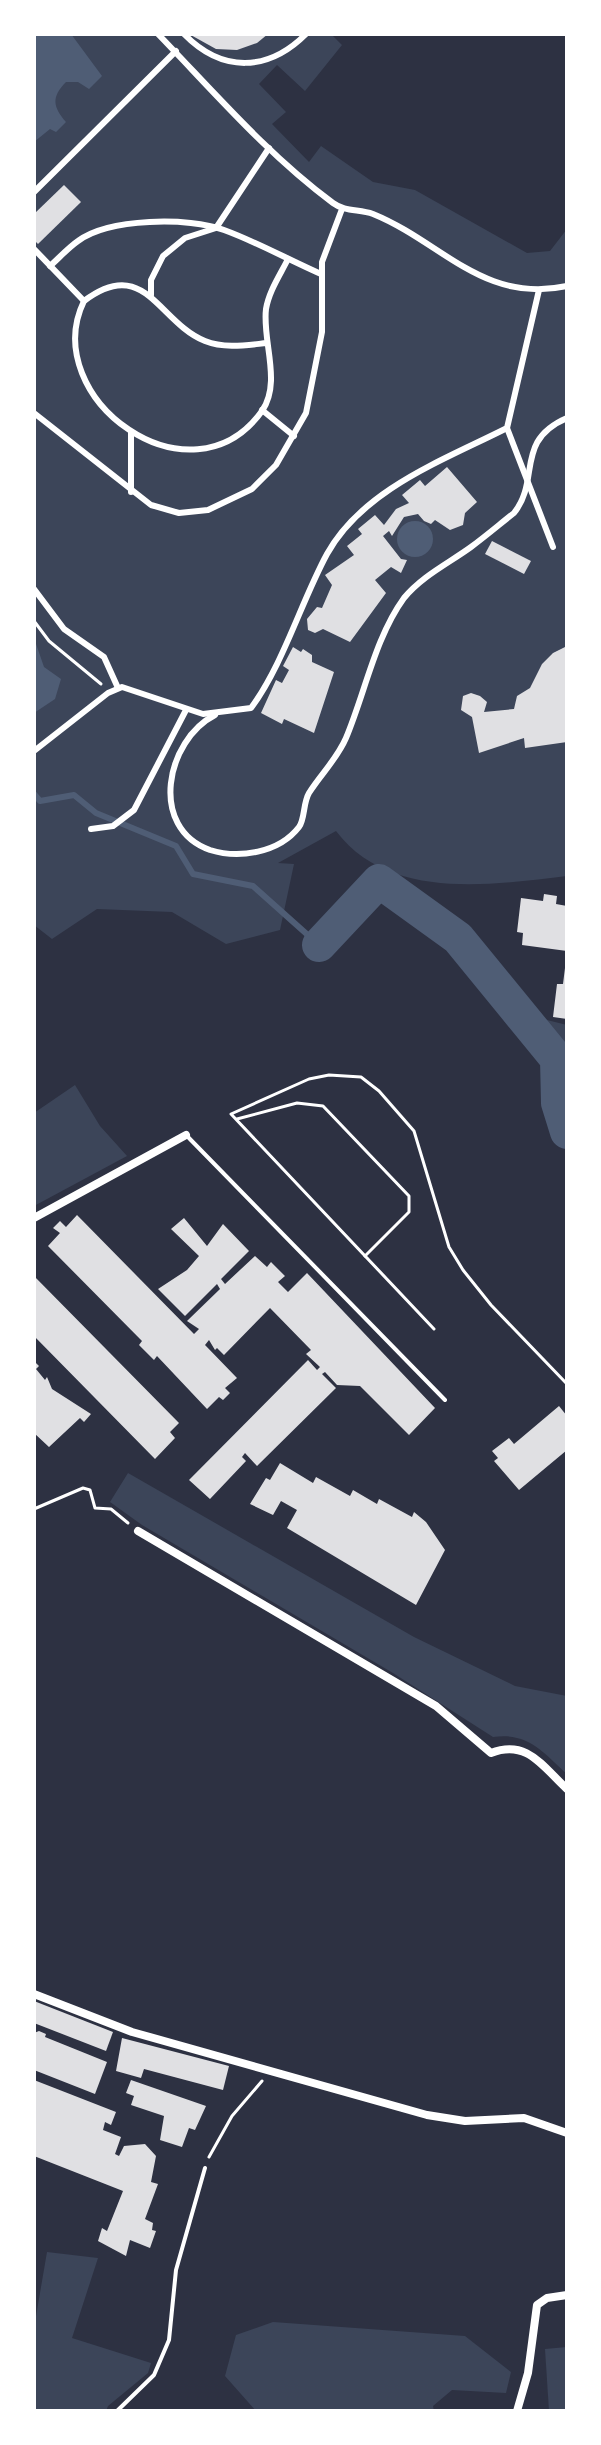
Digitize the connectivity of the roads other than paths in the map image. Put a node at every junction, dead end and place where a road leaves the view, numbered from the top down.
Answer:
1 (158, 34) edge
2 (184, 34) edge
3 (306, 34) edge
4 (166, 37) edge
5 (176, 51) junction
6 (269, 148) junction
7 (34, 192) edge
8 (342, 209) junction
9 (216, 228) junction
10 (34, 249) edge
11 (288, 259) junction
12 (50, 266) junction
13 (321, 274) junction
14 (567, 286) edge
15 (539, 290) junction
16 (152, 297) junction
17 (84, 301) junction
18 (267, 343) junction
19 (262, 410) junction
20 (34, 413) edge
21 (567, 418) edge
22 (507, 428) junction
23 (131, 432) junction
24 (294, 436) junction
25 (131, 492) junction
26 (553, 547) dead end
27 (34, 589) edge
28 (118, 688) junction
29 (186, 710) junction
30 (218, 713) junction
31 (34, 751) edge
32 (91, 829) dead end
33 (186, 1135) joint
34 (34, 1218) edge
35 (445, 1400) dead end
36 (138, 1531) road end
37 (567, 1789) edge
38 (34, 1994) edge
39 (567, 2133) edge
40 (205, 2168) road end
41 (567, 2295) edge
42 (117, 2411) edge
43 (517, 2411) edge

1 - 4 street
2 - 3 street
4 - 5 street
5 - 6 street
5 - 7 street
6 - 8 street
6 - 9 street
8 - 13 street
8 - 15 street
9 - 11 street
9 - 12 street
9 - 16 street
10 - 12 street
11 - 13 street
11 - 18 street
12 - 17 street
13 - 24 street
14 - 15 street
15 - 22 street
16 - 17 street
16 - 18 street
17 - 23 street
18 - 19 street
19 - 23 street
19 - 24 street
20 - 25 street
21 - 30 street
22 - 26 street
22 - 30 street
23 - 25 street
24 - 25 street
27 - 28 street
28 - 29 street
28 - 31 street
29 - 30 street
29 - 32 street
33 - 34 street
33 - 35 lane
36 - 37 street
38 - 39 street
40 - 42 lane
41 - 43 street

